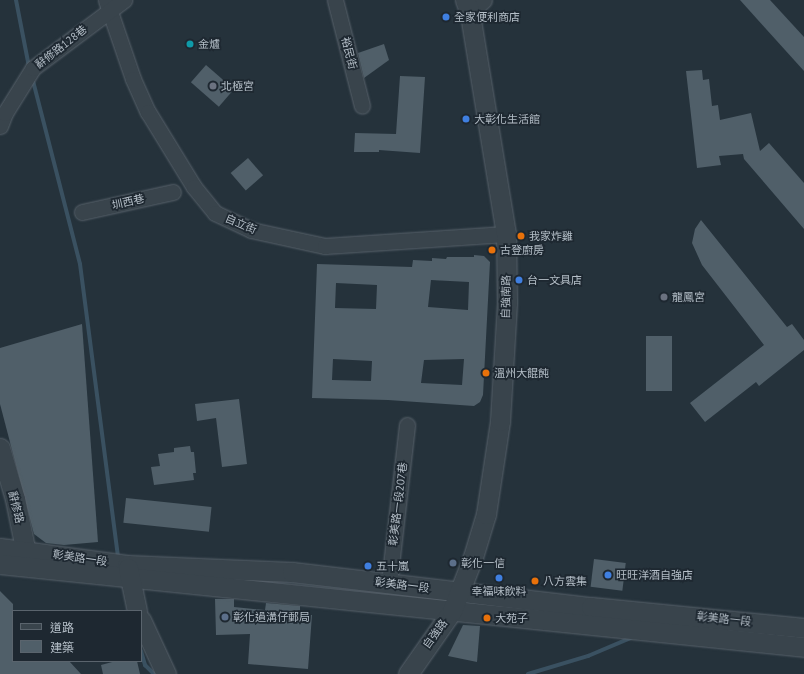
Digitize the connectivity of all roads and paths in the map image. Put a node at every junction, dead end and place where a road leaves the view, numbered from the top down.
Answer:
1 (124, 0) edge
2 (335, 0) edge
3 (484, 0) edge
4 (108, 5) edge
5 (467, 6) edge
6 (362, 106) dead end
7 (0, 126) edge
8 (173, 192) dead end
9 (82, 212) dead end
10 (506, 234) junction
11 (407, 426) dead end
12 (0, 448) edge
13 (0, 548) edge
14 (28, 558) junction
15 (0, 564) edge
16 (128, 572) junction
17 (389, 583) junction
18 (459, 592) junction
19 (137, 610) edge
20 (452, 611) junction
21 (142, 622) edge
22 (804, 628) edge
23 (804, 647) edge
24 (166, 674) edge
25 (408, 674) edge

1 - 4 street, 辭修路128巷
2 - 6 street, 裕民街
3 - 5 street
4 - 7 street, 辭修路128巷
4 - 10 street, 自立街
5 - 10 street, 自強南路
8 - 9 street, 圳西巷
10 - 18 street, 自強南路
11 - 17 street, 彰美路一段207巷
12 - 14 street, 辭修路
13 - 14 street, 彰美路一段
14 - 15 street, 彰美路一段
14 - 16 street, 彰美路一段
16 - 17 street, 彰美路一段
16 - 19 street
16 - 20 street, 彰美路一段
17 - 18 street, 彰美路一段
18 - 20 street, 自強路
18 - 22 street, 彰美路一段
20 - 23 street, 彰美路一段
20 - 25 street, 自強路
21 - 24 street

